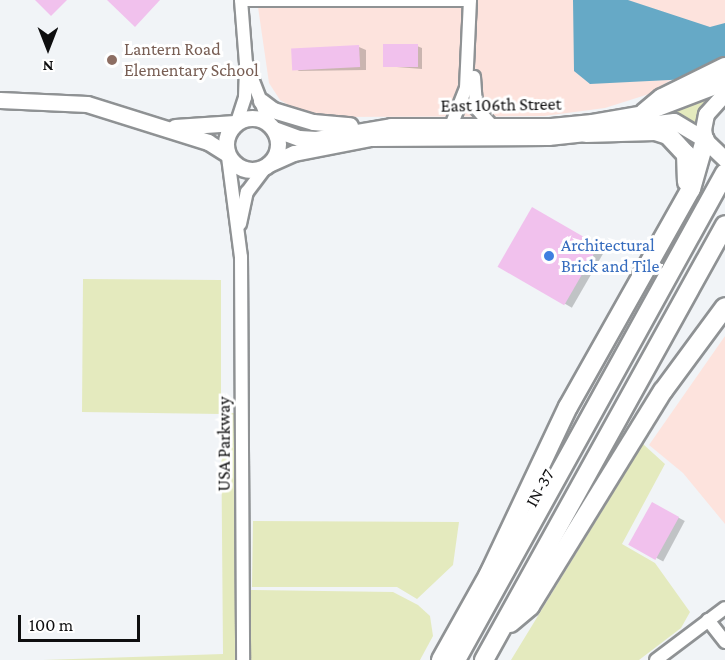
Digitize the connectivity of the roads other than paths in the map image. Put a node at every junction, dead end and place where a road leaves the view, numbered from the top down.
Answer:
1 (241, 0) edge
2 (368, 0) edge
3 (470, 0) edge
4 (469, 52) junction
5 (246, 63) junction
6 (725, 67) edge
7 (725, 82) edge
8 (725, 93) edge
9 (0, 100) edge
10 (261, 101) junction
11 (644, 113) junction
12 (236, 123) junction
13 (391, 126) junction
14 (451, 126) junction
15 (492, 126) junction
16 (272, 127) junction
17 (160, 128) junction
18 (586, 133) junction
19 (713, 148) edge
20 (228, 155) junction
21 (268, 164) junction
22 (725, 173) edge
23 (725, 225) edge
24 (239, 228) junction
25 (650, 260) junction
26 (725, 307) edge
27 (643, 318) junction
28 (488, 576) junction
29 (725, 608) edge
30 (708, 620) junction
31 (501, 630) junction
32 (725, 642) edge
33 (243, 660) edge
34 (441, 660) edge
35 (456, 660) edge
36 (484, 660) edge
37 (656, 660) edge

1 - 2 street
1 - 5 street
2 - 3 street
3 - 4 street
4 - 14 street
4 - 15 street
5 - 10 street
5 - 12 street
6 - 11 highway
7 - 11 main road, East 106th Street
8 - 19 main road
9 - 17 main road
10 - 13 main road
10 - 16 street
11 - 15 main road, East 106th Street
12 - 16 main road
12 - 17 main road
12 - 20 main road
13 - 14 main road, East 106th Street
13 - 16 main road, East 106th Street
14 - 15 main road, East 106th Street
16 - 21 main road
17 - 20 main road
18 - 19 main road, East 106th Street
18 - 21 main road, East 106th Street
18 - 25 highway
19 - 25 highway
20 - 21 main road
20 - 24 street, USA Parkway
21 - 24 street, USA Parkway
22 - 27 highway
23 - 31 highway
24 - 33 street, USA Parkway
25 - 28 highway
26 - 31 highway
27 - 28 highway, IN-37
27 - 35 highway
28 - 34 highway, IN-37
29 - 30 street
30 - 32 street
30 - 37 street
31 - 36 highway

